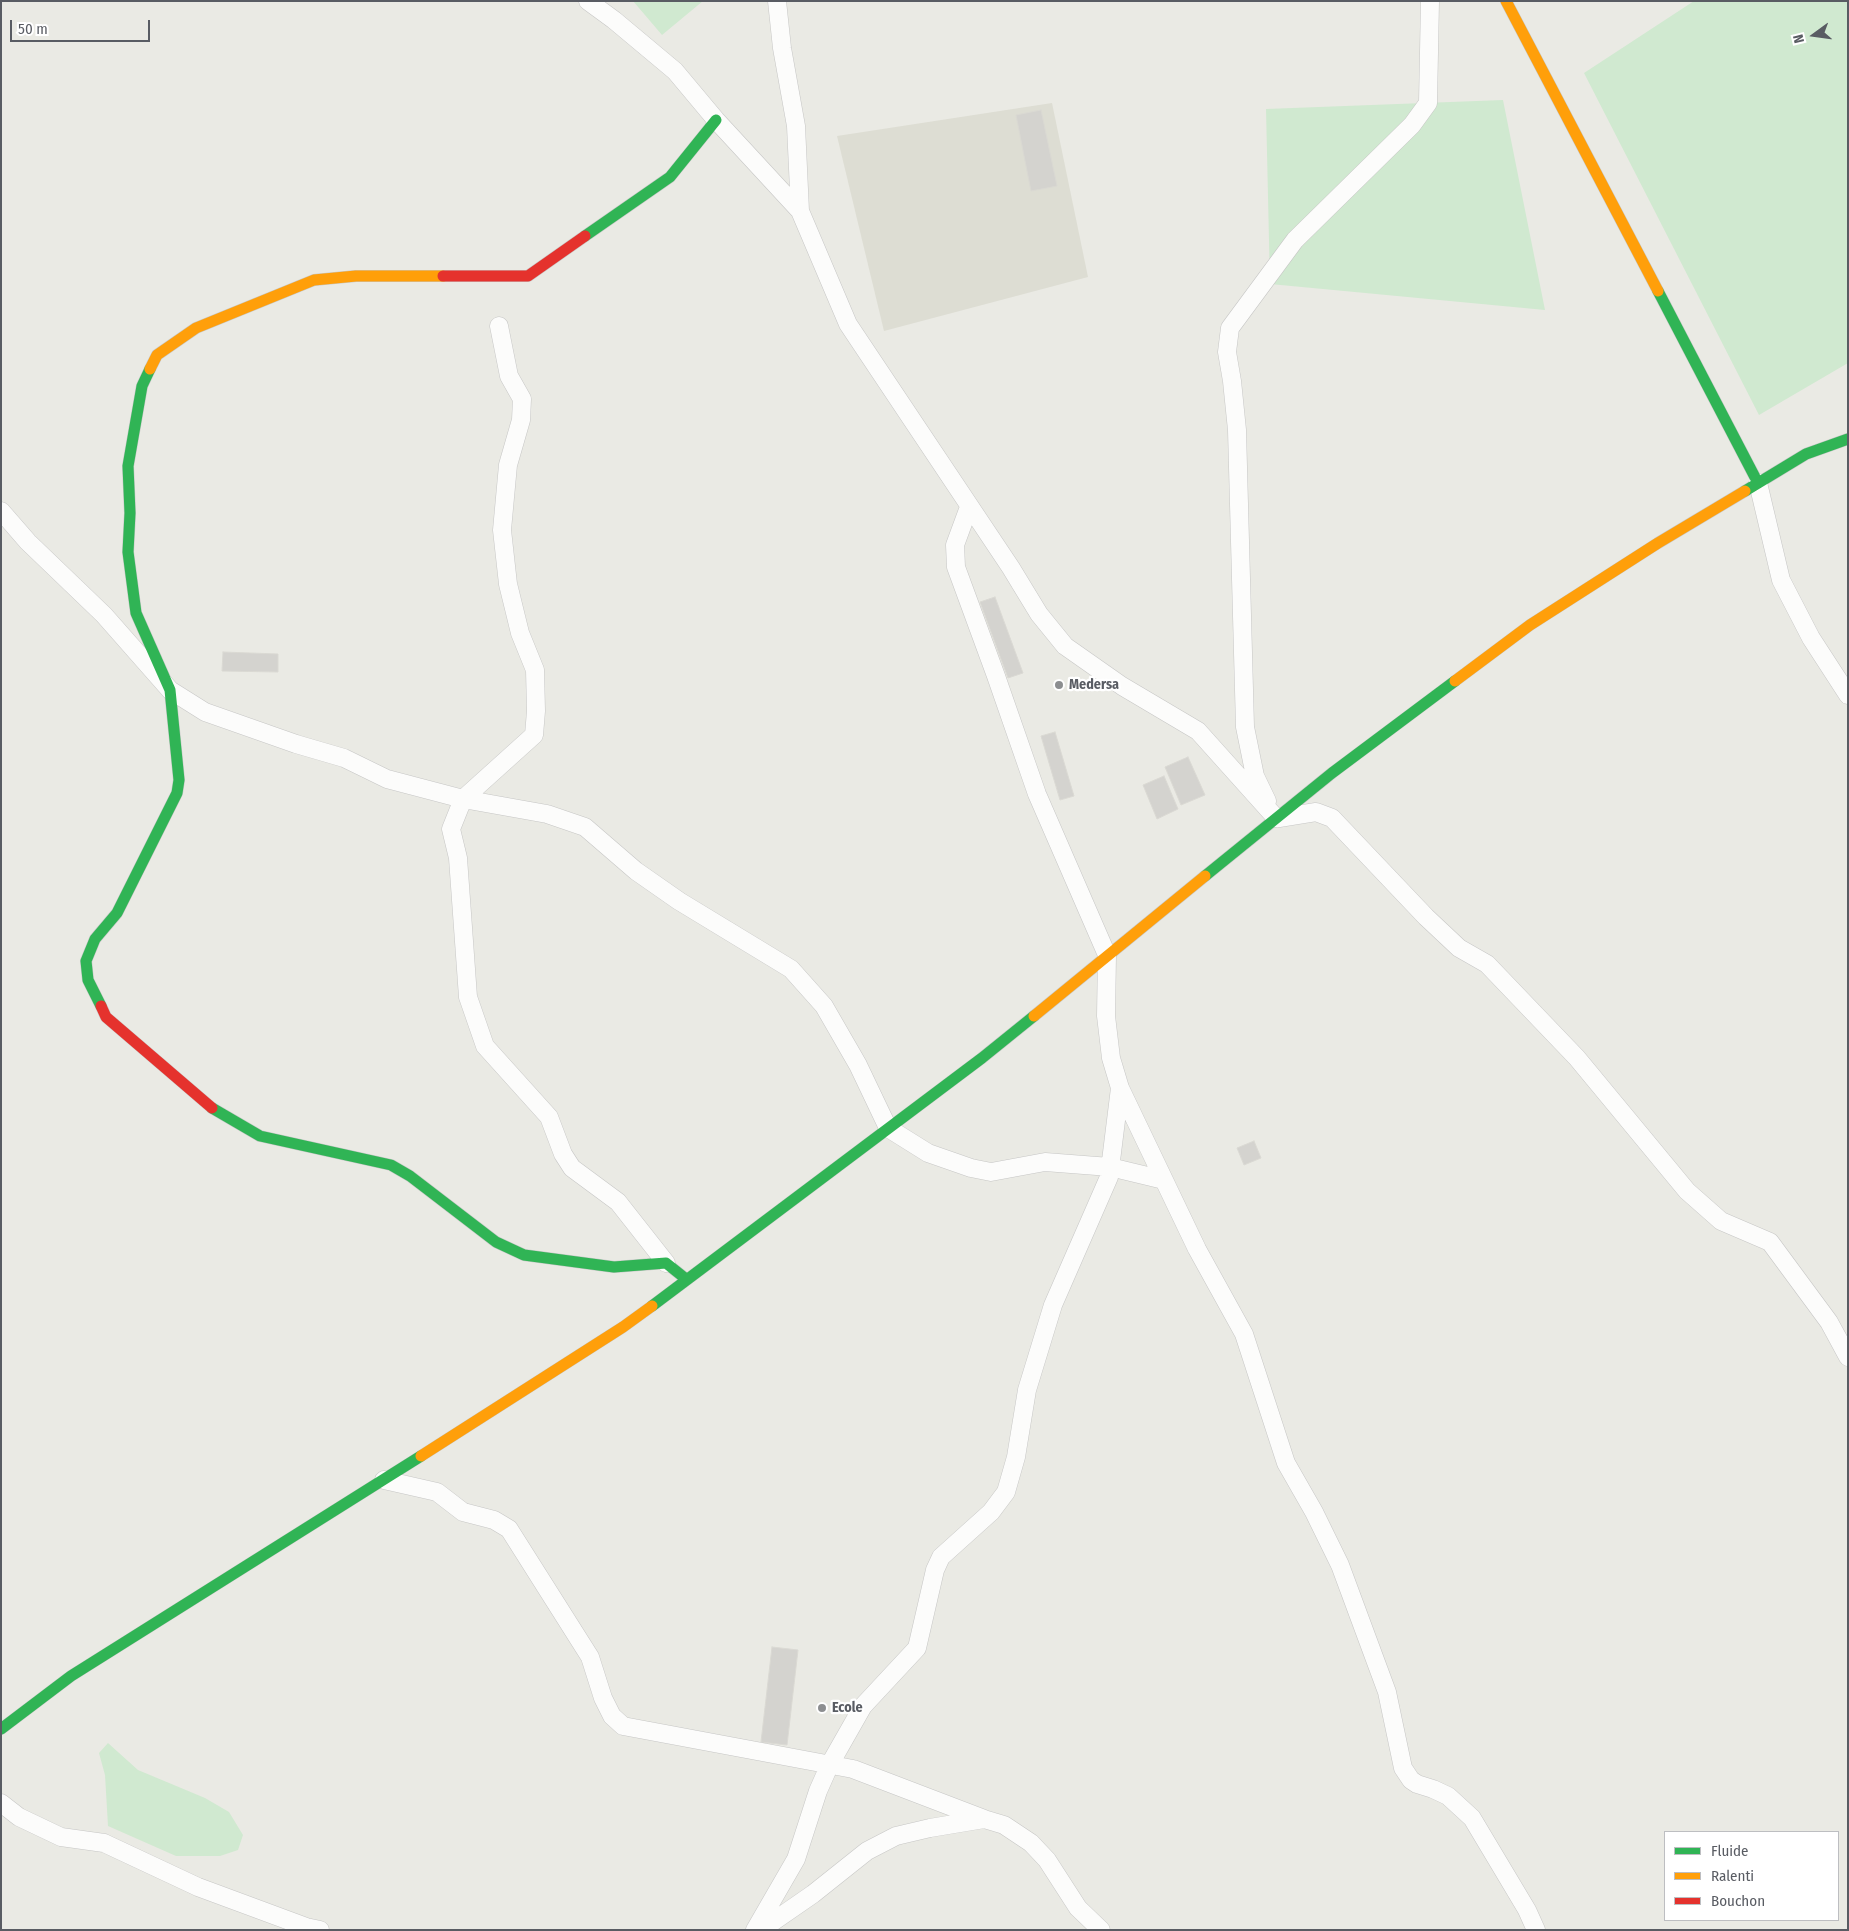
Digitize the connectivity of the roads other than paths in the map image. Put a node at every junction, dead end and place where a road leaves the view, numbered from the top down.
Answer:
1 (588, 1) edge
2 (777, 1) edge
3 (1430, 1) edge
4 (1506, 1) edge
5 (716, 120) junction
6 (800, 211) junction
7 (498, 326) dead end
8 (1848, 439) edge
9 (1758, 483) junction
10 (969, 507) junction
11 (1, 511) edge
12 (170, 690) junction
13 (1848, 695) edge
14 (463, 799) junction
15 (1276, 818) junction
16 (1107, 956) junction
17 (1120, 1088) junction
18 (888, 1128) junction
19 (1110, 1167) junction
20 (1164, 1180) junction
21 (666, 1264) junction
22 (686, 1279) junction
23 (1848, 1357) edge
24 (384, 1480) junction
25 (1, 1729) edge
26 (830, 1764) junction
27 (1, 1803) edge
28 (984, 1820) junction
29 (320, 1930) edge
30 (755, 1930) edge
31 (761, 1930) edge
32 (1101, 1930) edge
33 (1536, 1930) edge

1 - 5 street
2 - 6 street
3 - 15 street
4 - 9 street
5 - 6 street
5 - 12 street
6 - 10 street
7 - 14 street
8 - 9 street
9 - 13 street
9 - 15 street
10 - 15 street
10 - 16 street
11 - 12 street
12 - 14 street
12 - 21 street
14 - 18 street
14 - 21 street
15 - 16 street
15 - 23 street
16 - 17 street
16 - 18 street
17 - 19 street
17 - 20 street
18 - 19 street
18 - 22 street
19 - 20 street
19 - 26 street
20 - 33 street
21 - 22 street
22 - 24 street
24 - 25 street
24 - 26 street
26 - 28 street
26 - 30 street
27 - 29 street
28 - 31 street
28 - 32 street

